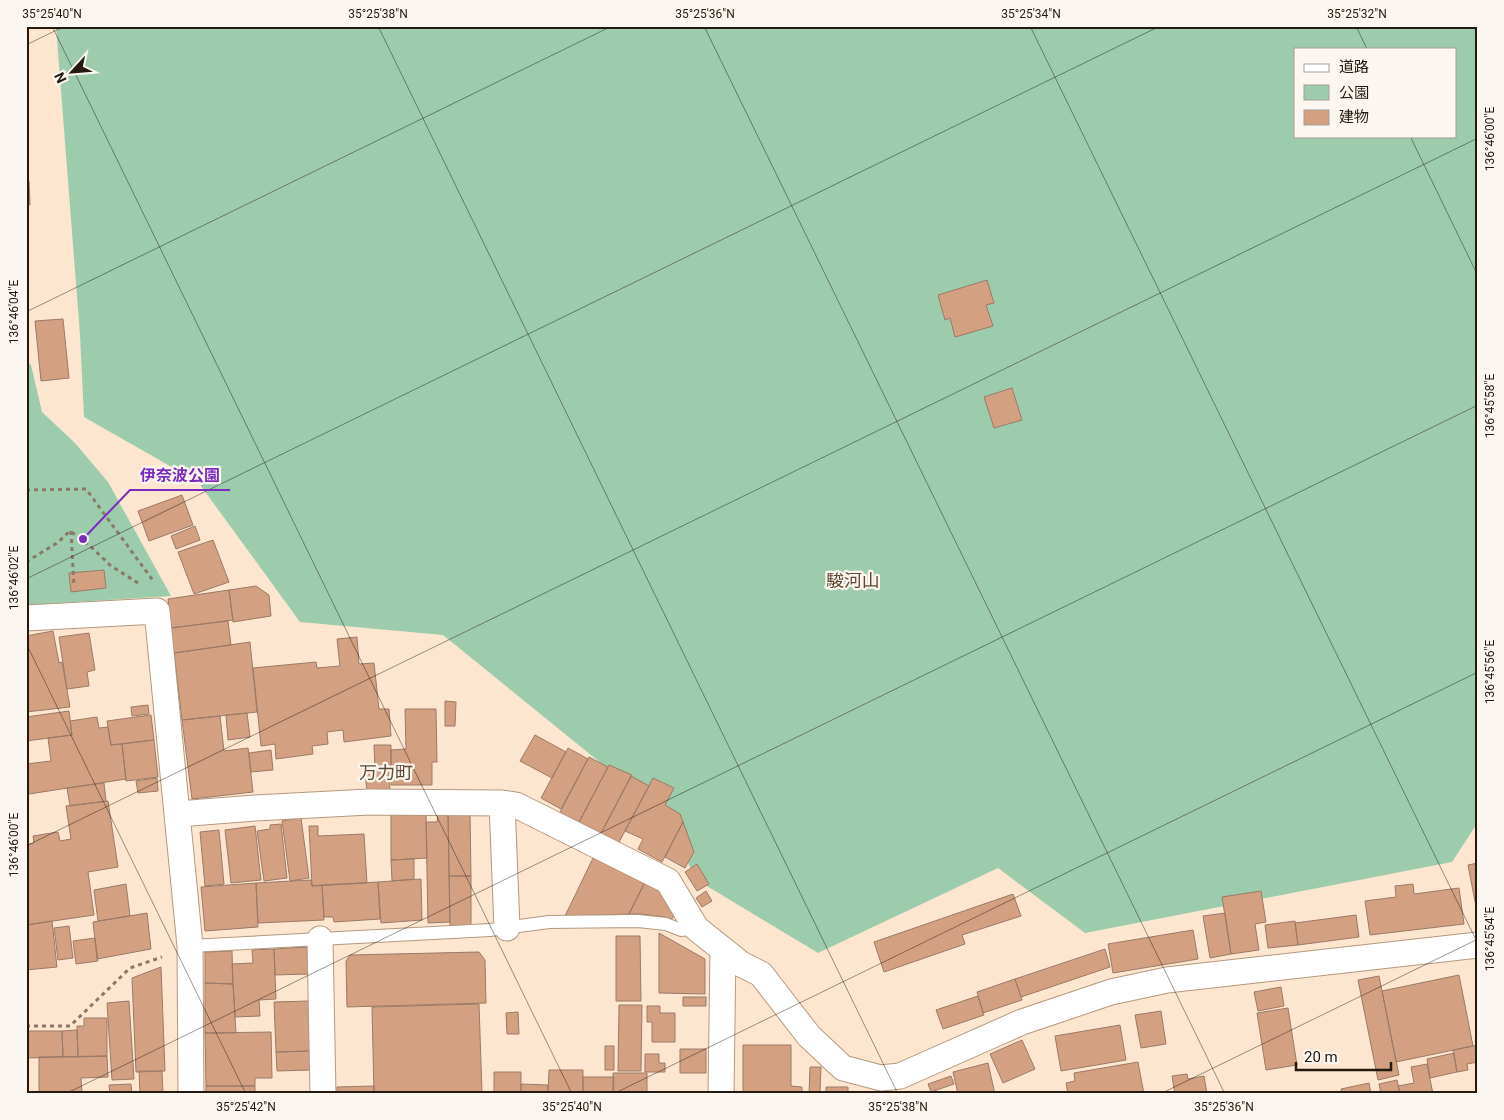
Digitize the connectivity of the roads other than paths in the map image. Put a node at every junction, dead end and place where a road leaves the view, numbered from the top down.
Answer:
1 (26, 618) edge
2 (502, 803) junction
3 (178, 814) junction
4 (507, 928) junction
5 (696, 928) junction
6 (320, 939) junction
7 (1478, 945) edge
8 (190, 946) junction
9 (723, 950) junction
10 (901, 1085) edge
11 (191, 1094) edge
12 (323, 1094) edge
13 (721, 1094) edge

1 - 3 street
2 - 3 street
2 - 4 street
2 - 5 street
3 - 8 street
4 - 5 lane
4 - 6 lane
5 - 9 street
6 - 8 lane
6 - 12 street
7 - 10 street
8 - 11 street
9 - 10 street
9 - 13 street

